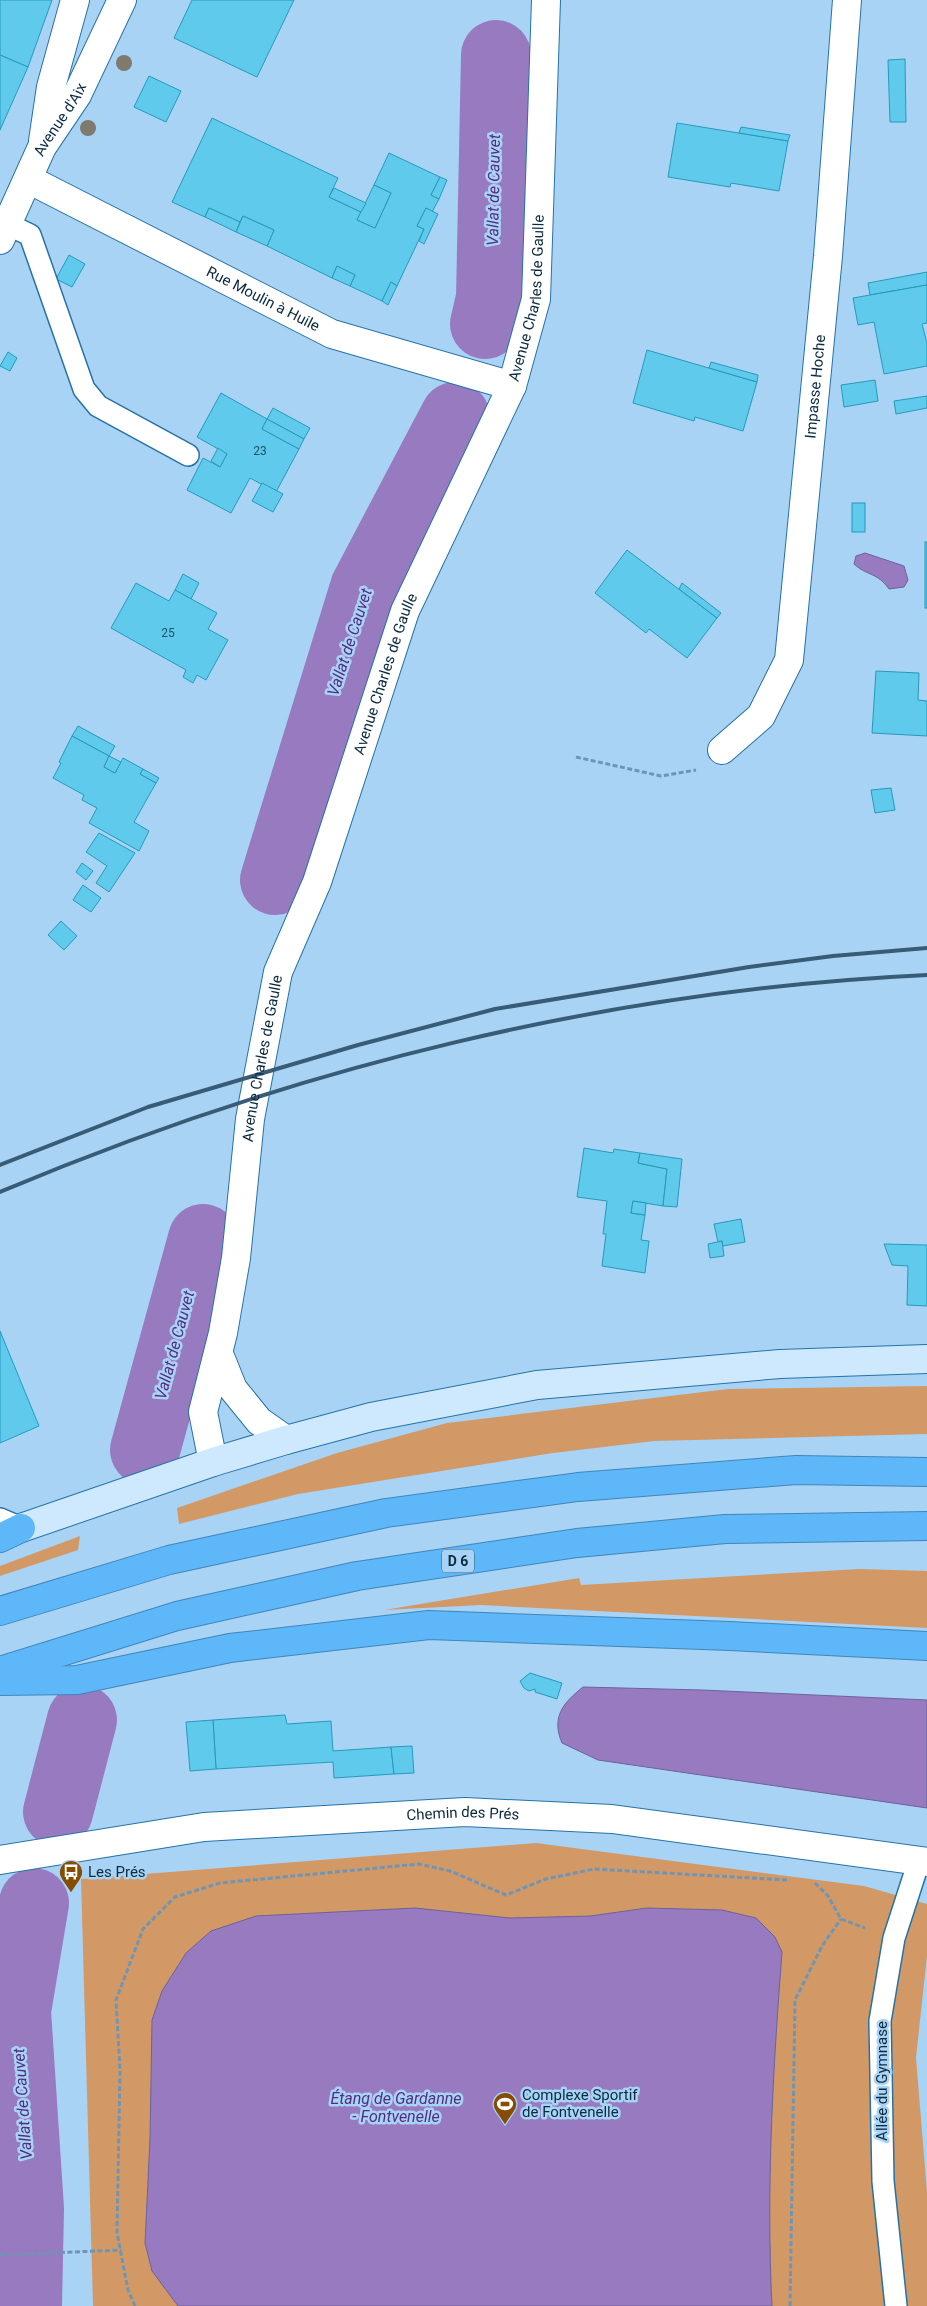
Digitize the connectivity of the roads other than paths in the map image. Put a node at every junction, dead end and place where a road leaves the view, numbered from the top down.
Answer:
1 (75, 0) edge
2 (122, 0) edge
3 (546, 0) edge
4 (847, 0) edge
5 (42, 147) junction
6 (28, 179) junction
7 (4, 232) edge
8 (500, 383) junction
9 (188, 455) dead end
10 (722, 750) road end
11 (219, 1354) junction
12 (927, 1359) edge
13 (286, 1440) junction
14 (213, 1462) junction
15 (927, 1472) edge
16 (927, 1526) edge
17 (7, 1528) edge
18 (0, 1611) edge
19 (927, 1646) edge
20 (0, 1670) edge
21 (0, 1681) edge
22 (0, 1860) edge
23 (923, 1862) edge
24 (896, 2306) edge

1 - 5 street
2 - 5 street, Avenue d'Aix
3 - 8 street, Avenue Charles de Gaulle
4 - 10 street, Impasse Hoche
5 - 6 street, Avenue d'Aix
6 - 7 street, Avenue d'Aix
6 - 8 street, Rue Moulin à Huile
7 - 9 lane
8 - 11 street, Avenue Charles de Gaulle
11 - 13 street
11 - 14 street, Avenue Charles de Gaulle
12 - 13 street
13 - 14 street
14 - 17 street
15 - 18 highway
16 - 20 highway, D 6
19 - 21 highway
22 - 23 street, Chemin des Prés
23 - 24 lane, Allée du Gymnase

